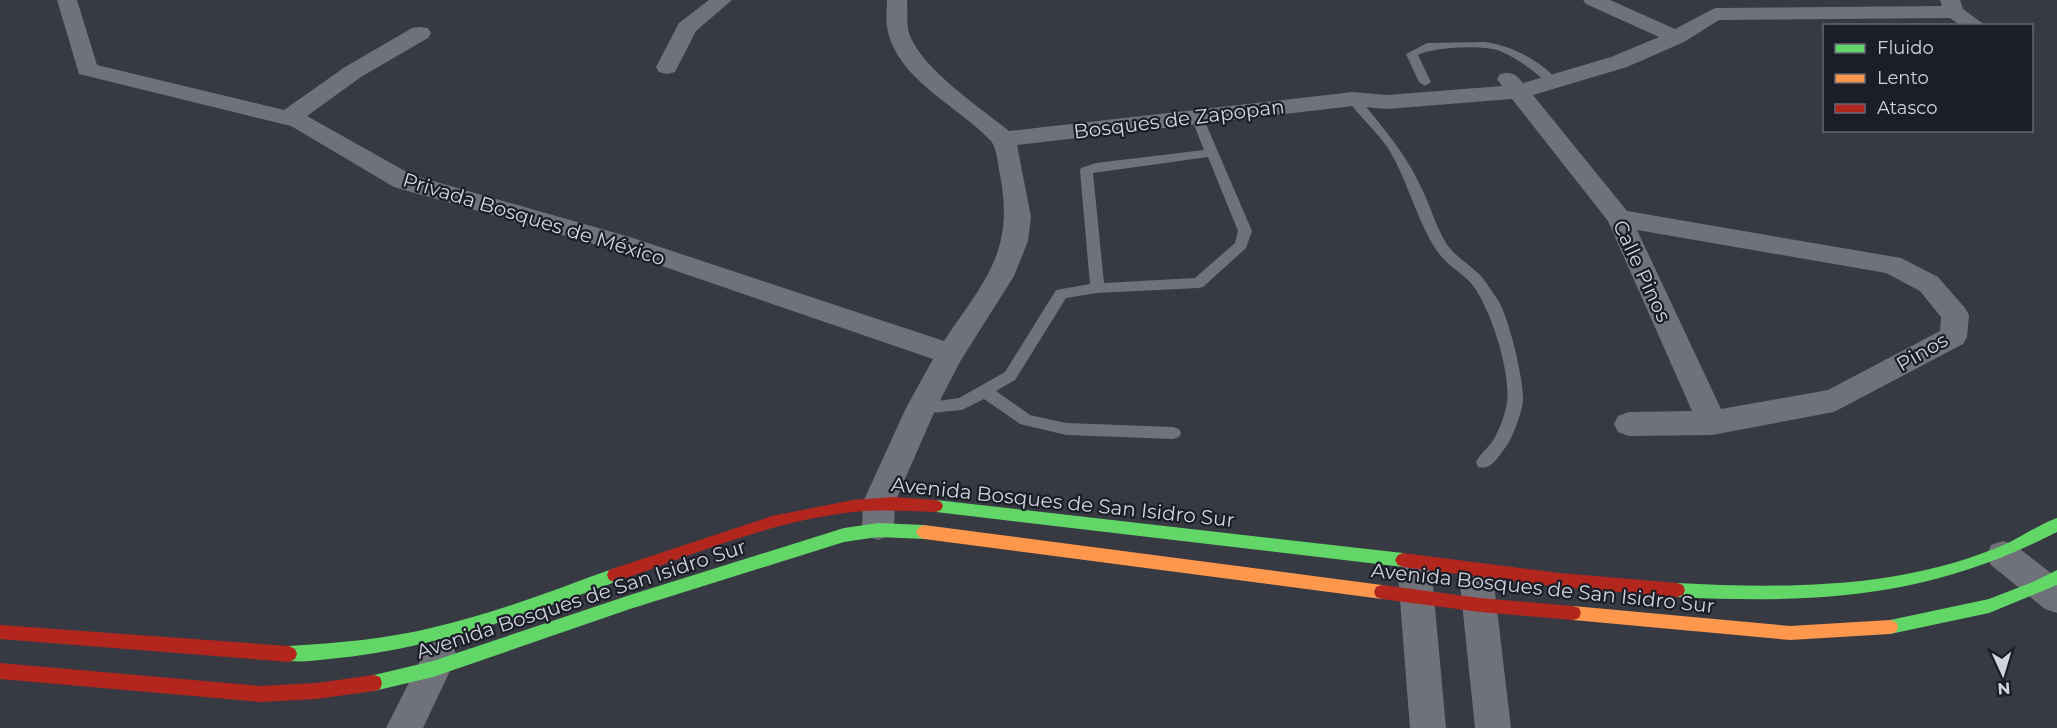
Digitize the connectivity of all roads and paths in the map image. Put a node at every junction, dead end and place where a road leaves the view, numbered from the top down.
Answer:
1 (67, 0) edge
2 (722, 0) edge
3 (897, 0) edge
4 (1593, 0) edge
5 (1952, 6) edge
6 (1714, 7) edge
7 (1974, 24) edge
8 (420, 33) dead end
9 (1676, 37) junction
10 (667, 67) dead end
11 (1549, 78) junction
12 (1425, 82) junction
13 (1511, 84) junction
14 (1353, 99) junction
15 (1197, 117) junction
16 (288, 118) junction
17 (1004, 139) junction
18 (1211, 153) junction
19 (1619, 218) junction
20 (1097, 288) junction
21 (950, 354) junction
22 (984, 392) junction
23 (921, 408) junction
24 (1712, 423) junction
25 (1629, 424) dead end
26 (1173, 434) dead end
27 (1484, 462) dead end
28 (878, 516) junction
29 (2057, 525) edge
30 (2003, 555) junction
31 (1414, 561) junction
32 (1475, 569) junction
33 (2052, 587) edge
34 (1417, 597) junction
35 (1480, 605) junction
36 (457, 629) junction
37 (0, 632) edge
38 (433, 669) junction
39 (0, 671) edge
40 (404, 728) edge
41 (1428, 728) edge
42 (1493, 728) edge

1 - 16 street, Privada Bosques de México
2 - 10 street
3 - 17 street
4 - 9 street
5 - 6 street, Bosques de Zapopan
5 - 7 street
6 - 9 street, Bosques de Zapopan
8 - 16 street
9 - 11 street, Bosques de Zapopan
11 - 12 lane
11 - 13 street, Bosques de Zapopan
12 - 13 street, Bosques de Zapopan
12 - 14 street, Bosques de Zapopan
13 - 14 street, Bosques de Zapopan
13 - 19 street, Calle Pinos
14 - 15 street, Bosques de Zapopan
14 - 27 lane
15 - 17 street, Bosques de Zapopan
15 - 18 lane
16 - 21 street, Privada Bosques de México
17 - 21 street
18 - 20 lane
18 - 20 lane
19 - 24 street, Calle Pinos
19 - 24 street, Pinos
20 - 22 lane
21 - 23 street
22 - 23 lane
22 - 26 lane
23 - 28 street
24 - 25 street, Pinos
28 - 31 main road, Avenida Bosques de San Isidro Sur
28 - 34 main road, Avenida Bosques de San Isidro Sur
28 - 36 main road, Avenida Bosques de San Isidro Sur
28 - 38 main road, Avenida Bosques de San Isidro Sur
29 - 30 main road, Avenida Bosques de San Isidro Sur
30 - 32 main road, Avenida Bosques de San Isidro Sur
30 - 33 street
31 - 32 main road, Avenida Bosques de San Isidro Sur
31 - 34 street
32 - 35 street
33 - 35 main road, Avenida Bosques de San Isidro Sur
34 - 35 main road, Avenida Bosques de San Isidro Sur
34 - 41 street
35 - 42 street
36 - 37 main road, Avenida Bosques de San Isidro Sur
36 - 38 street
38 - 39 main road, Avenida Bosques de San Isidro Sur
38 - 40 street

